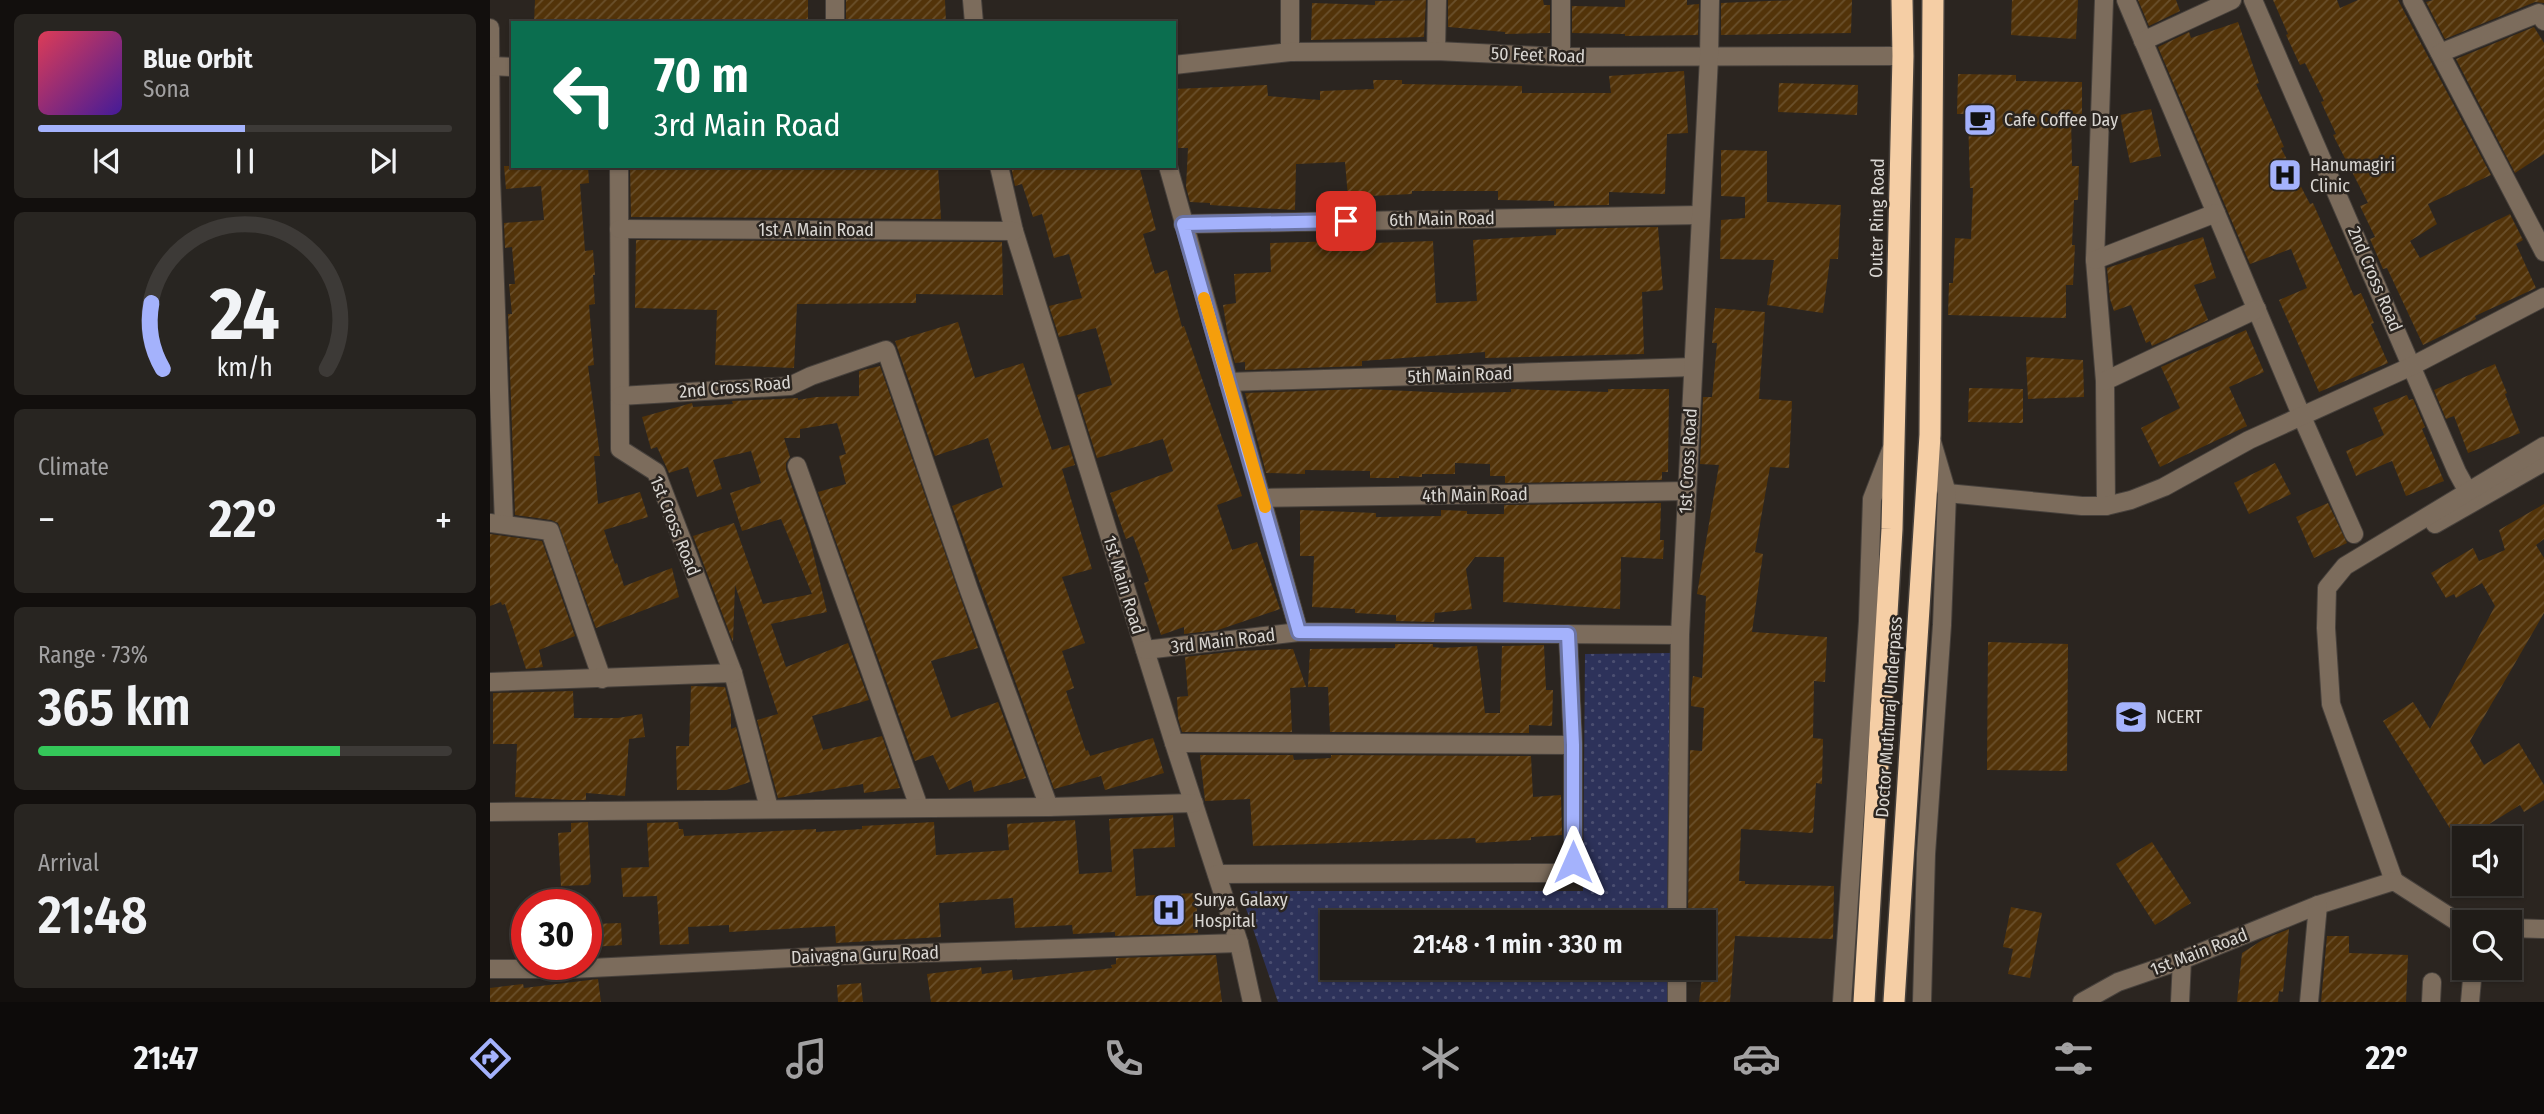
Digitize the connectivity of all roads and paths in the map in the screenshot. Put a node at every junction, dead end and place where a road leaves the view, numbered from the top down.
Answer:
1 (835, 0) edge
2 (972, 0) edge
3 (1290, 0) edge
4 (1437, 0) edge
5 (1561, 0) edge
6 (1710, 0) edge
7 (1902, 0) edge
8 (1933, 0) edge
9 (2104, 0) edge
10 (2126, 0) edge
11 (2232, 0) edge
12 (2253, 0) edge
13 (2412, 0) edge
14 (835, 21) edge
15 (974, 21) edge
16 (2544, 21) edge
17 (490, 28) edge
18 (2143, 41) junction
19 (1436, 51) junction
20 (1290, 52) junction
21 (2440, 53) junction
22 (1903, 56) junction
23 (1561, 57) junction
24 (1709, 57) junction
25 (1176, 65) edge
26 (491, 66) edge
27 (511, 67) edge
28 (619, 168) edge
29 (999, 168) edge
30 (1169, 168) edge
31 (491, 177) edge
32 (2216, 214) junction
33 (1700, 215) junction
34 (1183, 224) junction
35 (619, 229) junction
36 (1014, 231) junction
37 (2544, 252) edge
38 (2095, 260) junction
39 (2544, 297) edge
40 (2257, 309) junction
41 (2412, 366) junction
42 (1693, 367) junction
43 (2105, 381) junction
44 (1228, 382) junction
45 (620, 396) junction
46 (2302, 417) junction
47 (1930, 435) junction
48 (1895, 437) junction
49 (2543, 454) edge
50 (797, 466) dead end
51 (1687, 491) junction
52 (2468, 492) junction
53 (1947, 493) junction
54 (1262, 498) junction
55 (2106, 506) junction
56 (2429, 515) junction
57 (497, 524) edge
58 (2354, 534) dead end
59 (1299, 632) junction
60 (1568, 634) junction
61 (1680, 635) junction
62 (1145, 650) junction
63 (733, 673) junction
64 (602, 679) junction
65 (490, 682) edge
66 (1174, 743) junction
67 (1573, 745) junction
68 (1194, 803) junction
69 (769, 807) junction
70 (919, 807) junction
71 (1049, 807) junction
72 (490, 812) edge
73 (1217, 874) junction
74 (2393, 881) junction
75 (2318, 905) junction
76 (1677, 910) edge
77 (2452, 918) edge
78 (2522, 928) edge
79 (2544, 929) edge
80 (1239, 943) junction
81 (2182, 960) junction
82 (490, 969) edge
83 (1677, 980) edge
84 (2472, 980) edge
85 (2432, 982) dead end
86 (1252, 1002) edge
87 (1677, 1002) edge
88 (1842, 1002) edge
89 (1864, 1002) edge
90 (1894, 1002) edge
91 (1922, 1002) edge
92 (2082, 1002) edge
93 (2180, 1002) edge
94 (2309, 1002) edge
95 (2431, 1002) edge
96 (2470, 1002) edge

1 - 14 street
2 - 15 street
3 - 20 street
4 - 19 street
5 - 23 street
6 - 24 street, 1st Cross Road
7 - 22 highway, Outer Ring Road
8 - 47 highway
9 - 38 street
10 - 18 street
11 - 18 street
12 - 41 street, 2nd Cross Road
13 - 21 street
16 - 21 street
17 - 26 street
18 - 32 street
19 - 20 street, 50 Feet Road
19 - 23 street, 50 Feet Road
20 - 25 street, 50 Feet Road
21 - 37 street
22 - 24 street, 50 Feet Road
22 - 48 highway, Outer Ring Road
23 - 24 street, 50 Feet Road
24 - 33 street, 1st Cross Road
26 - 27 street
26 - 31 street
28 - 35 street, 1st Cross Road
29 - 36 street, 1st Main Road
30 - 34 street
31 - 57 street
32 - 38 street
32 - 40 street
33 - 34 street, 6th Main Road
33 - 42 street, 1st Cross Road
34 - 44 street
35 - 36 street, 1st A Main Road
35 - 45 street, 1st Cross Road
36 - 62 street, 1st Main Road
38 - 43 street
39 - 41 street
40 - 43 street
40 - 46 street
41 - 46 street
41 - 52 street, 2nd Cross Road
42 - 44 street, 5th Main Road
42 - 51 street, 1st Cross Road
43 - 55 street
44 - 54 street
45 - 63 street, 1st Cross Road
45 - 71 street, 2nd Cross Road
46 - 55 street
46 - 58 street
47 - 53 street
47 - 90 highway, Doctor Muthuraj Underpass
48 - 88 street
48 - 89 highway, Doctor Muthuraj Underpass
49 - 52 street
49 - 56 street
50 - 70 street
51 - 54 street, 4th Main Road
51 - 61 street, 1st Cross Road
52 - 56 street
53 - 55 street
53 - 91 street
54 - 59 street
56 - 74 street
57 - 64 street
59 - 60 street, 3rd Main Road
59 - 62 street, 3rd Main Road
60 - 61 street, 3rd Main Road
60 - 67 street
61 - 76 street, 1st Cross Road
62 - 66 street, 1st Main Road
63 - 64 street
63 - 69 street, 1st Cross Road
64 - 65 street
66 - 67 street
66 - 68 street, 1st Main Road
67 - 73 street
68 - 71 street
68 - 73 street, 1st Main Road
69 - 70 street
69 - 72 street
70 - 71 street
73 - 80 street, 1st Main Road
74 - 75 street, 1st Main Road
74 - 77 street
75 - 81 street, 1st Main Road
75 - 94 street
78 - 79 street
80 - 82 street, Daivagna Guru Road
80 - 86 street, 1st Main Road
81 - 92 street, 1st Main Road
81 - 93 street
83 - 87 street
84 - 96 street
85 - 95 street

